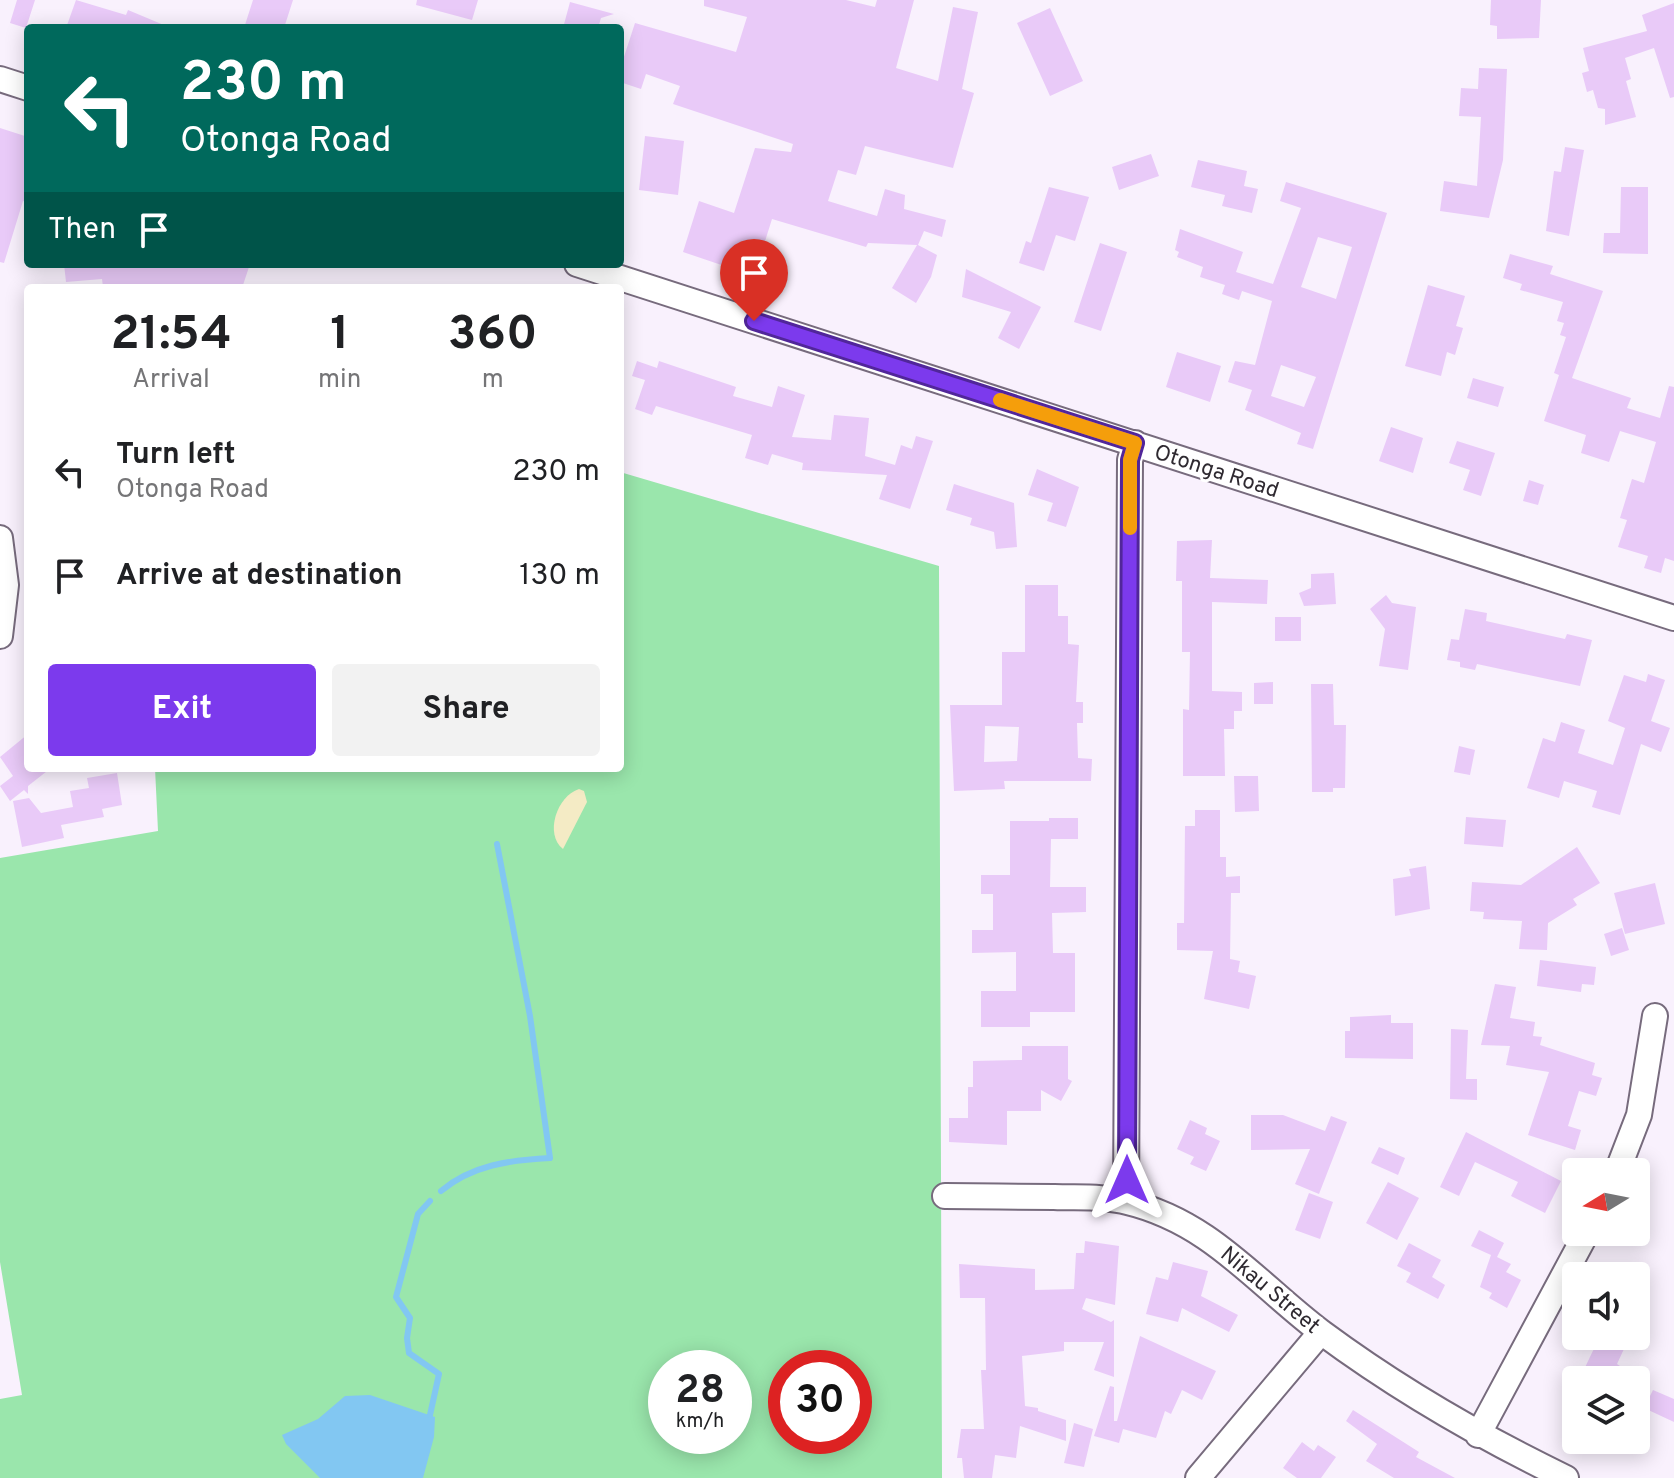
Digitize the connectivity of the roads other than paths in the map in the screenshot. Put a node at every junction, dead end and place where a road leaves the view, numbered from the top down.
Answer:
1 (0, 79) edge
2 (24, 87) edge
3 (589, 268) edge
4 (1135, 443) junction
5 (0, 538) edge
6 (1674, 618) edge
7 (0, 636) edge
8 (1655, 1016) dead end
9 (1622, 1158) edge
10 (945, 1196) dead end
11 (1126, 1201) junction
12 (1579, 1246) edge
13 (1321, 1332) junction
14 (1478, 1435) junction
15 (1198, 1478) edge
16 (1566, 1478) edge

1 - 2 street
3 - 4 street, Otonga Road
4 - 6 street, Otonga Road
4 - 11 street
5 - 7 street
8 - 9 street
10 - 11 street, Nikau Street
11 - 13 street, Nikau Street
12 - 14 street
13 - 14 street, Nikau Street
13 - 15 street
14 - 16 street, Nikau Street

